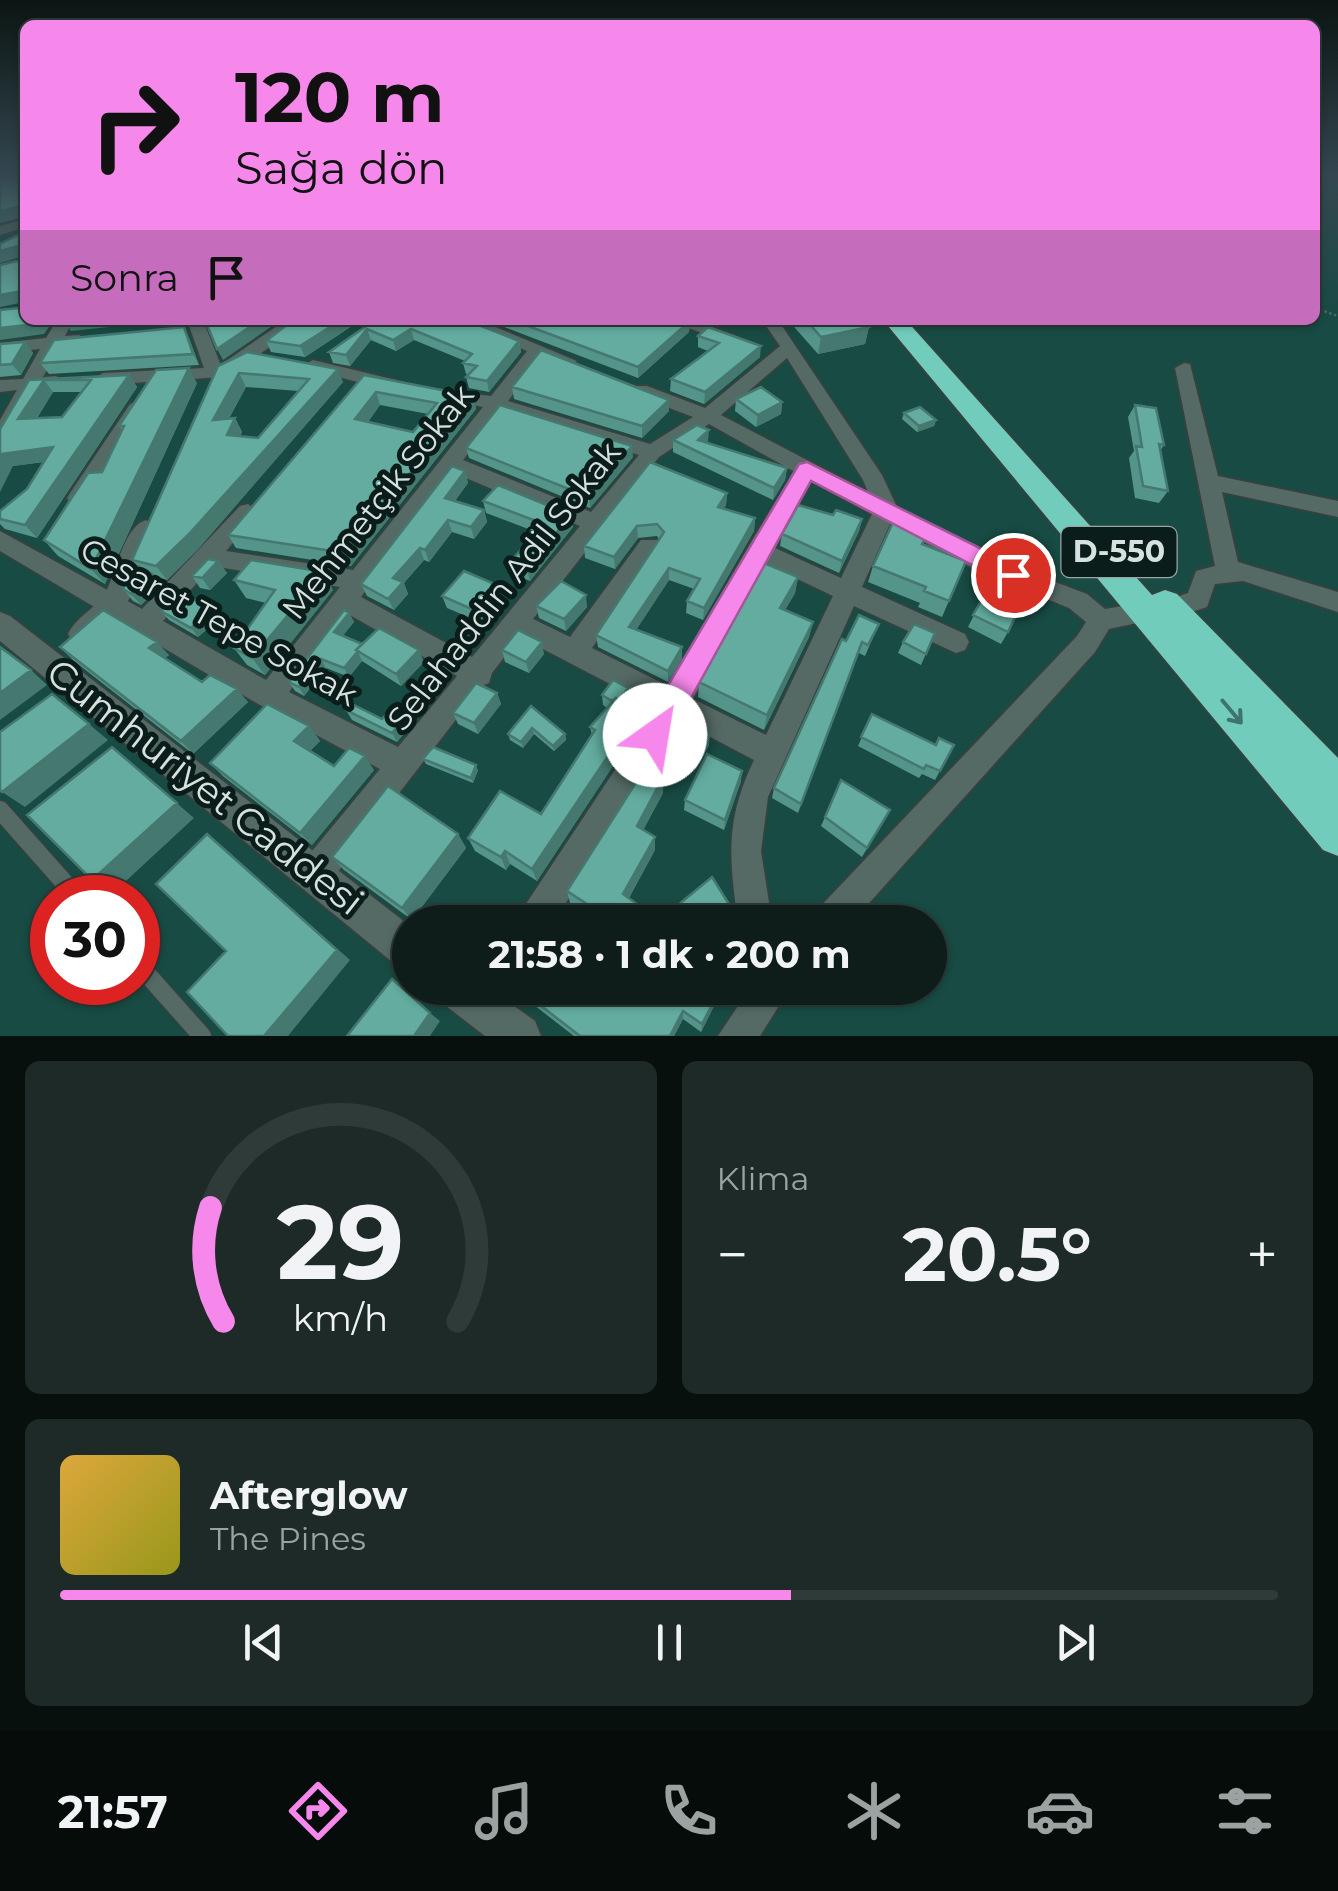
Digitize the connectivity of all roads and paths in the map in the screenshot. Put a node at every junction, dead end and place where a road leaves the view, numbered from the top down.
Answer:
1 (13, 228) edge
2 (0, 251) edge
3 (62, 325) edge
4 (291, 325) edge
5 (477, 325) edge
6 (694, 325) edge
7 (772, 325) edge
8 (901, 325) edge
9 (190, 326) edge
10 (106, 337) edge
11 (52, 343) junction
12 (0, 348) edge
13 (538, 349) junction
14 (783, 350) junction
15 (246, 355) junction
16 (1184, 368) dead end
17 (591, 370) edge
18 (158, 375) junction
19 (212, 382) junction
20 (27, 384) junction
21 (626, 384) edge
22 (0, 386) edge
23 (496, 402) junction
24 (708, 416) junction
25 (0, 438) edge
26 (652, 452) junction
27 (448, 462) junction
28 (807, 470) junction
29 (1211, 482) junction
30 (260, 498) edge
31 (886, 508) junction
32 (1338, 508) edge
33 (71, 510) edge
34 (153, 515) edge
35 (596, 523) junction
36 (0, 540) edge
37 (649, 546) edge
38 (758, 550) junction
39 (210, 557) junction
40 (1228, 571) junction
41 (351, 590) junction
42 (847, 590) junction
43 (1338, 602) edge
44 (114, 604) junction
45 (1159, 610) junction
46 (1101, 620) junction
47 (145, 623) junction
48 (0, 624) edge
49 (519, 624) junction
50 (956, 642) dead end
51 (572, 654) junction
52 (46, 662) junction
53 (479, 674) junction
54 (274, 696) junction
55 (675, 704) junction
56 (250, 724) edge
57 (771, 753) junction
58 (404, 765) junction
59 (1338, 787) edge
60 (0, 810) edge
61 (1338, 835) edge
62 (315, 874) junction
63 (58, 875) edge
64 (545, 905) edge
65 (752, 905) edge
66 (845, 905) edge
67 (392, 936) edge
68 (160, 989) edge
69 (488, 1005) edge
70 (760, 1005) edge
71 (202, 1036) edge
72 (520, 1036) edge
73 (737, 1036) edge

1 - 2 main road
3 - 11 street
4 - 15 main road
5 - 13 street
6 - 14 street
7 - 14 street
8 - 45 highway, D-550
9 - 19 street
10 - 11 street
11 - 12 street
11 - 20 street
13 - 17 street
13 - 23 street, Mehmetçik Sokak
14 - 24 street, Selahaddin Adil Sokak
14 - 31 street
15 - 19 main road
15 - 23 street
16 - 29 street
18 - 19 street
18 - 20 street
18 - 33 street
20 - 22 street
20 - 25 street
21 - 24 street
23 - 26 street
23 - 27 street, Mehmetçik Sokak
24 - 26 street, Selahaddin Adil Sokak
24 - 28 street
26 - 35 street, Selahaddin Adil Sokak
27 - 35 street
27 - 41 street, Mehmetçik Sokak
28 - 31 street
28 - 38 street
29 - 32 street
29 - 40 street
30 - 39 street
31 - 42 street
31 - 46 street
34 - 44 main road
35 - 49 street, Selahaddin Adil Sokak
36 - 44 street, Cesaret Tepe Sokak
37 - 51 street
38 - 42 street
38 - 55 street
39 - 41 street
39 - 47 street
40 - 43 street
40 - 45 street
41 - 53 street
41 - 54 street, Mehmetçik Sokak
42 - 50 street
42 - 57 street
44 - 47 street, Cesaret Tepe Sokak
44 - 52 main road
45 - 46 street
45 - 59 highway, D-550
45 -> 61 highway, D-550
46 - 66 street
47 - 54 street, Cesaret Tepe Sokak
48 - 52 main road, Cumhuriyet Caddesi
49 - 51 street
49 - 53 street, Selahaddin Adil Sokak
51 - 55 street
52 - 62 main road, Cumhuriyet Caddesi
53 - 58 street, Selahaddin Adil Sokak
54 - 56 street, Mehmetçik Sokak
54 - 58 street, Cesaret Tepe Sokak
55 - 57 street
55 - 64 street
57 - 65 street
58 - 62 street, Selahaddin Adil Sokak
60 - 63 lane
62 - 67 main road, Cumhuriyet Caddesi
68 - 71 lane
69 - 72 main road
70 - 73 street

